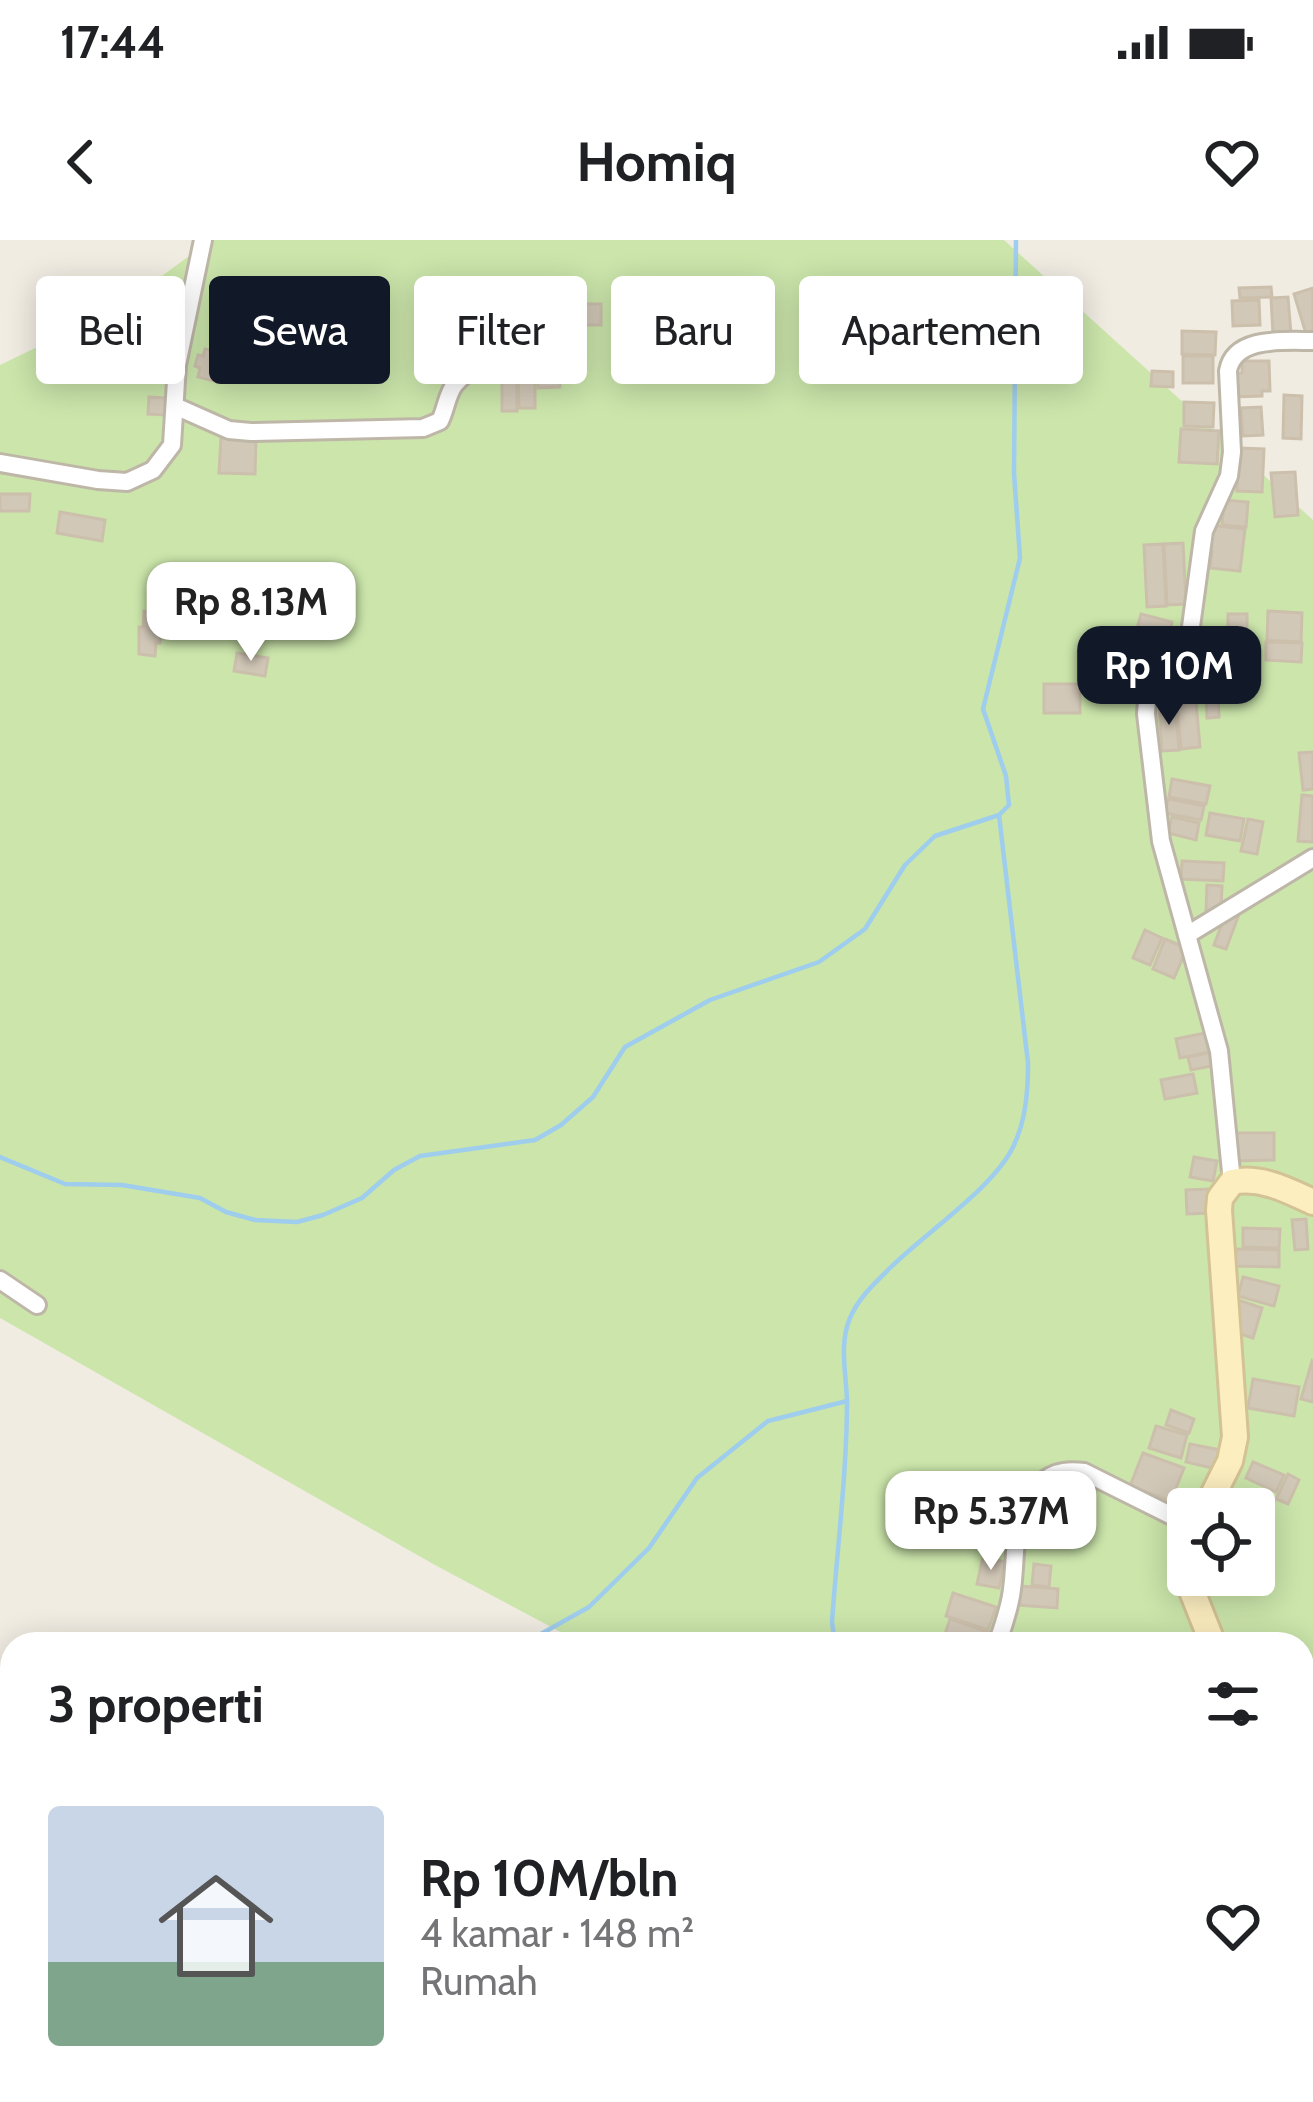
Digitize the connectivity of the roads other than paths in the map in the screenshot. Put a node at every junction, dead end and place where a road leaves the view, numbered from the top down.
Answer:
1 (203, 240) edge
2 (1313, 341) edge
3 (456, 384) edge
4 (175, 406) junction
5 (0, 463) edge
6 (1313, 858) edge
7 (1187, 935) junction
8 (1232, 1182) junction
9 (1313, 1202) edge
10 (0, 1280) edge
11 (37, 1305) dead end
12 (1216, 1488) edge
13 (1167, 1514) edge
14 (1194, 1596) edge
15 (1002, 1632) edge
16 (1208, 1632) edge

1 - 4 street
2 - 7 street
3 - 4 street
4 - 5 street
6 - 7 street
7 - 8 street
8 - 9 street
8 - 12 street
10 - 11 street
13 - 15 street
14 - 16 street

